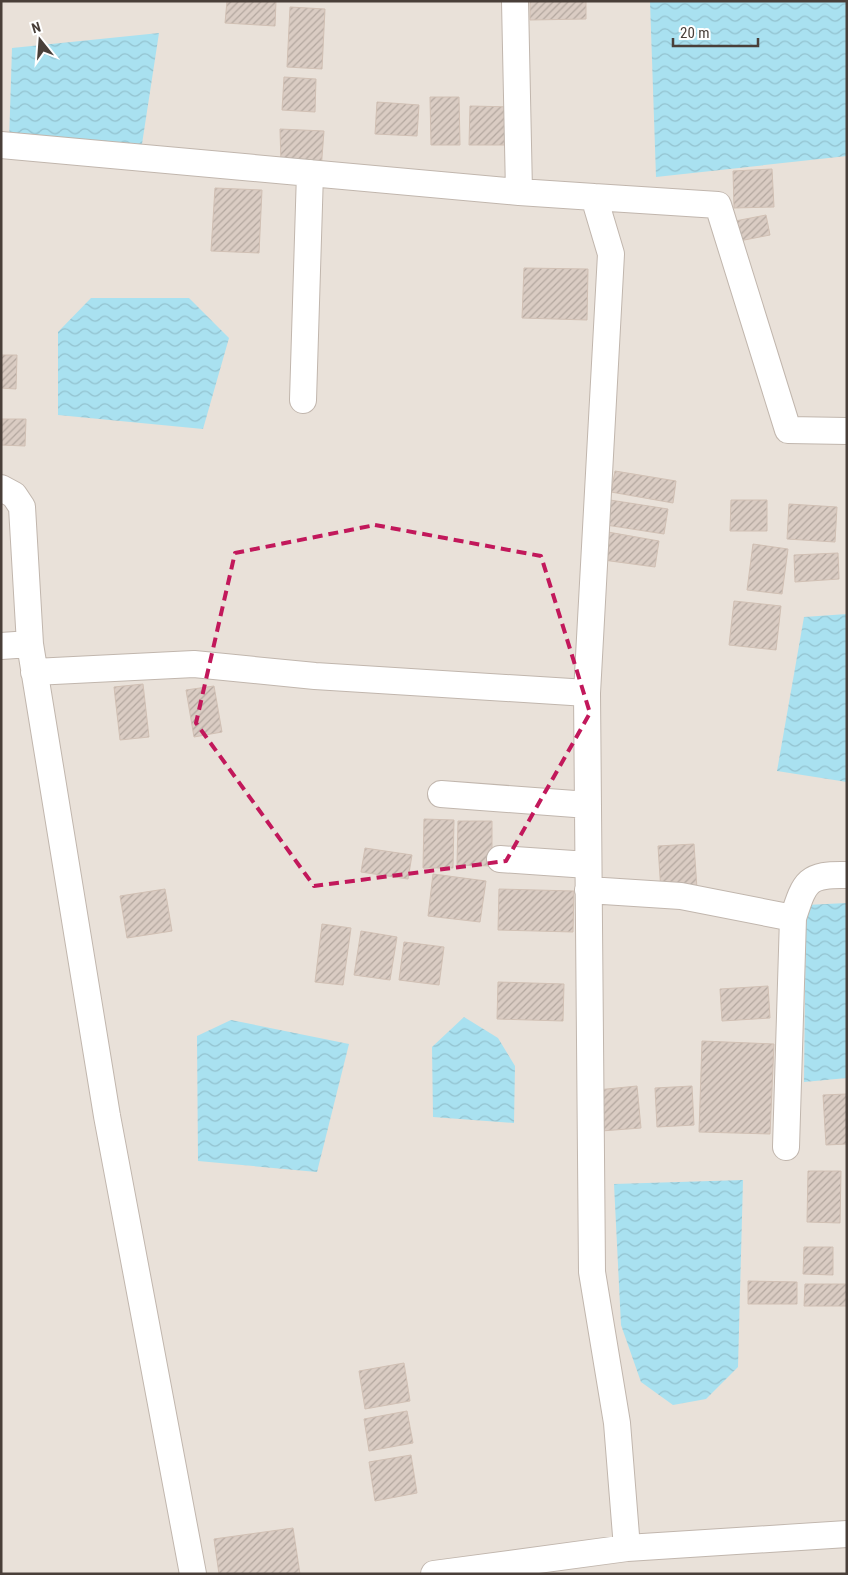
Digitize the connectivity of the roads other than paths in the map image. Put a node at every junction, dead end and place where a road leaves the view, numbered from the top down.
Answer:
1 (516, 1) edge
2 (1, 144) edge
3 (310, 173) junction
4 (520, 192) junction
5 (594, 197) junction
6 (303, 400) dead end
7 (847, 431) edge
8 (1, 488) edge
9 (30, 644) junction
10 (1, 646) edge
11 (34, 672) junction
12 (587, 693) junction
13 (441, 794) dead end
14 (588, 804) junction
15 (500, 858) dead end
16 (847, 875) edge
17 (588, 877) junction
18 (793, 918) junction
19 (786, 1147) dead end
20 (847, 1534) edge
21 (627, 1548) junction
22 (193, 1574) edge
23 (434, 1574) edge

1 - 4 street
2 - 3 street
3 - 4 street
3 - 6 street
4 - 5 street
5 - 7 street
5 - 12 street
8 - 9 street
9 - 10 street
9 - 11 street
11 - 12 street
11 - 22 street
12 - 14 street
13 - 14 street
14 - 17 street
15 - 17 street
16 - 18 street
17 - 18 street
17 - 21 street
18 - 19 street
20 - 21 street
21 - 23 street

